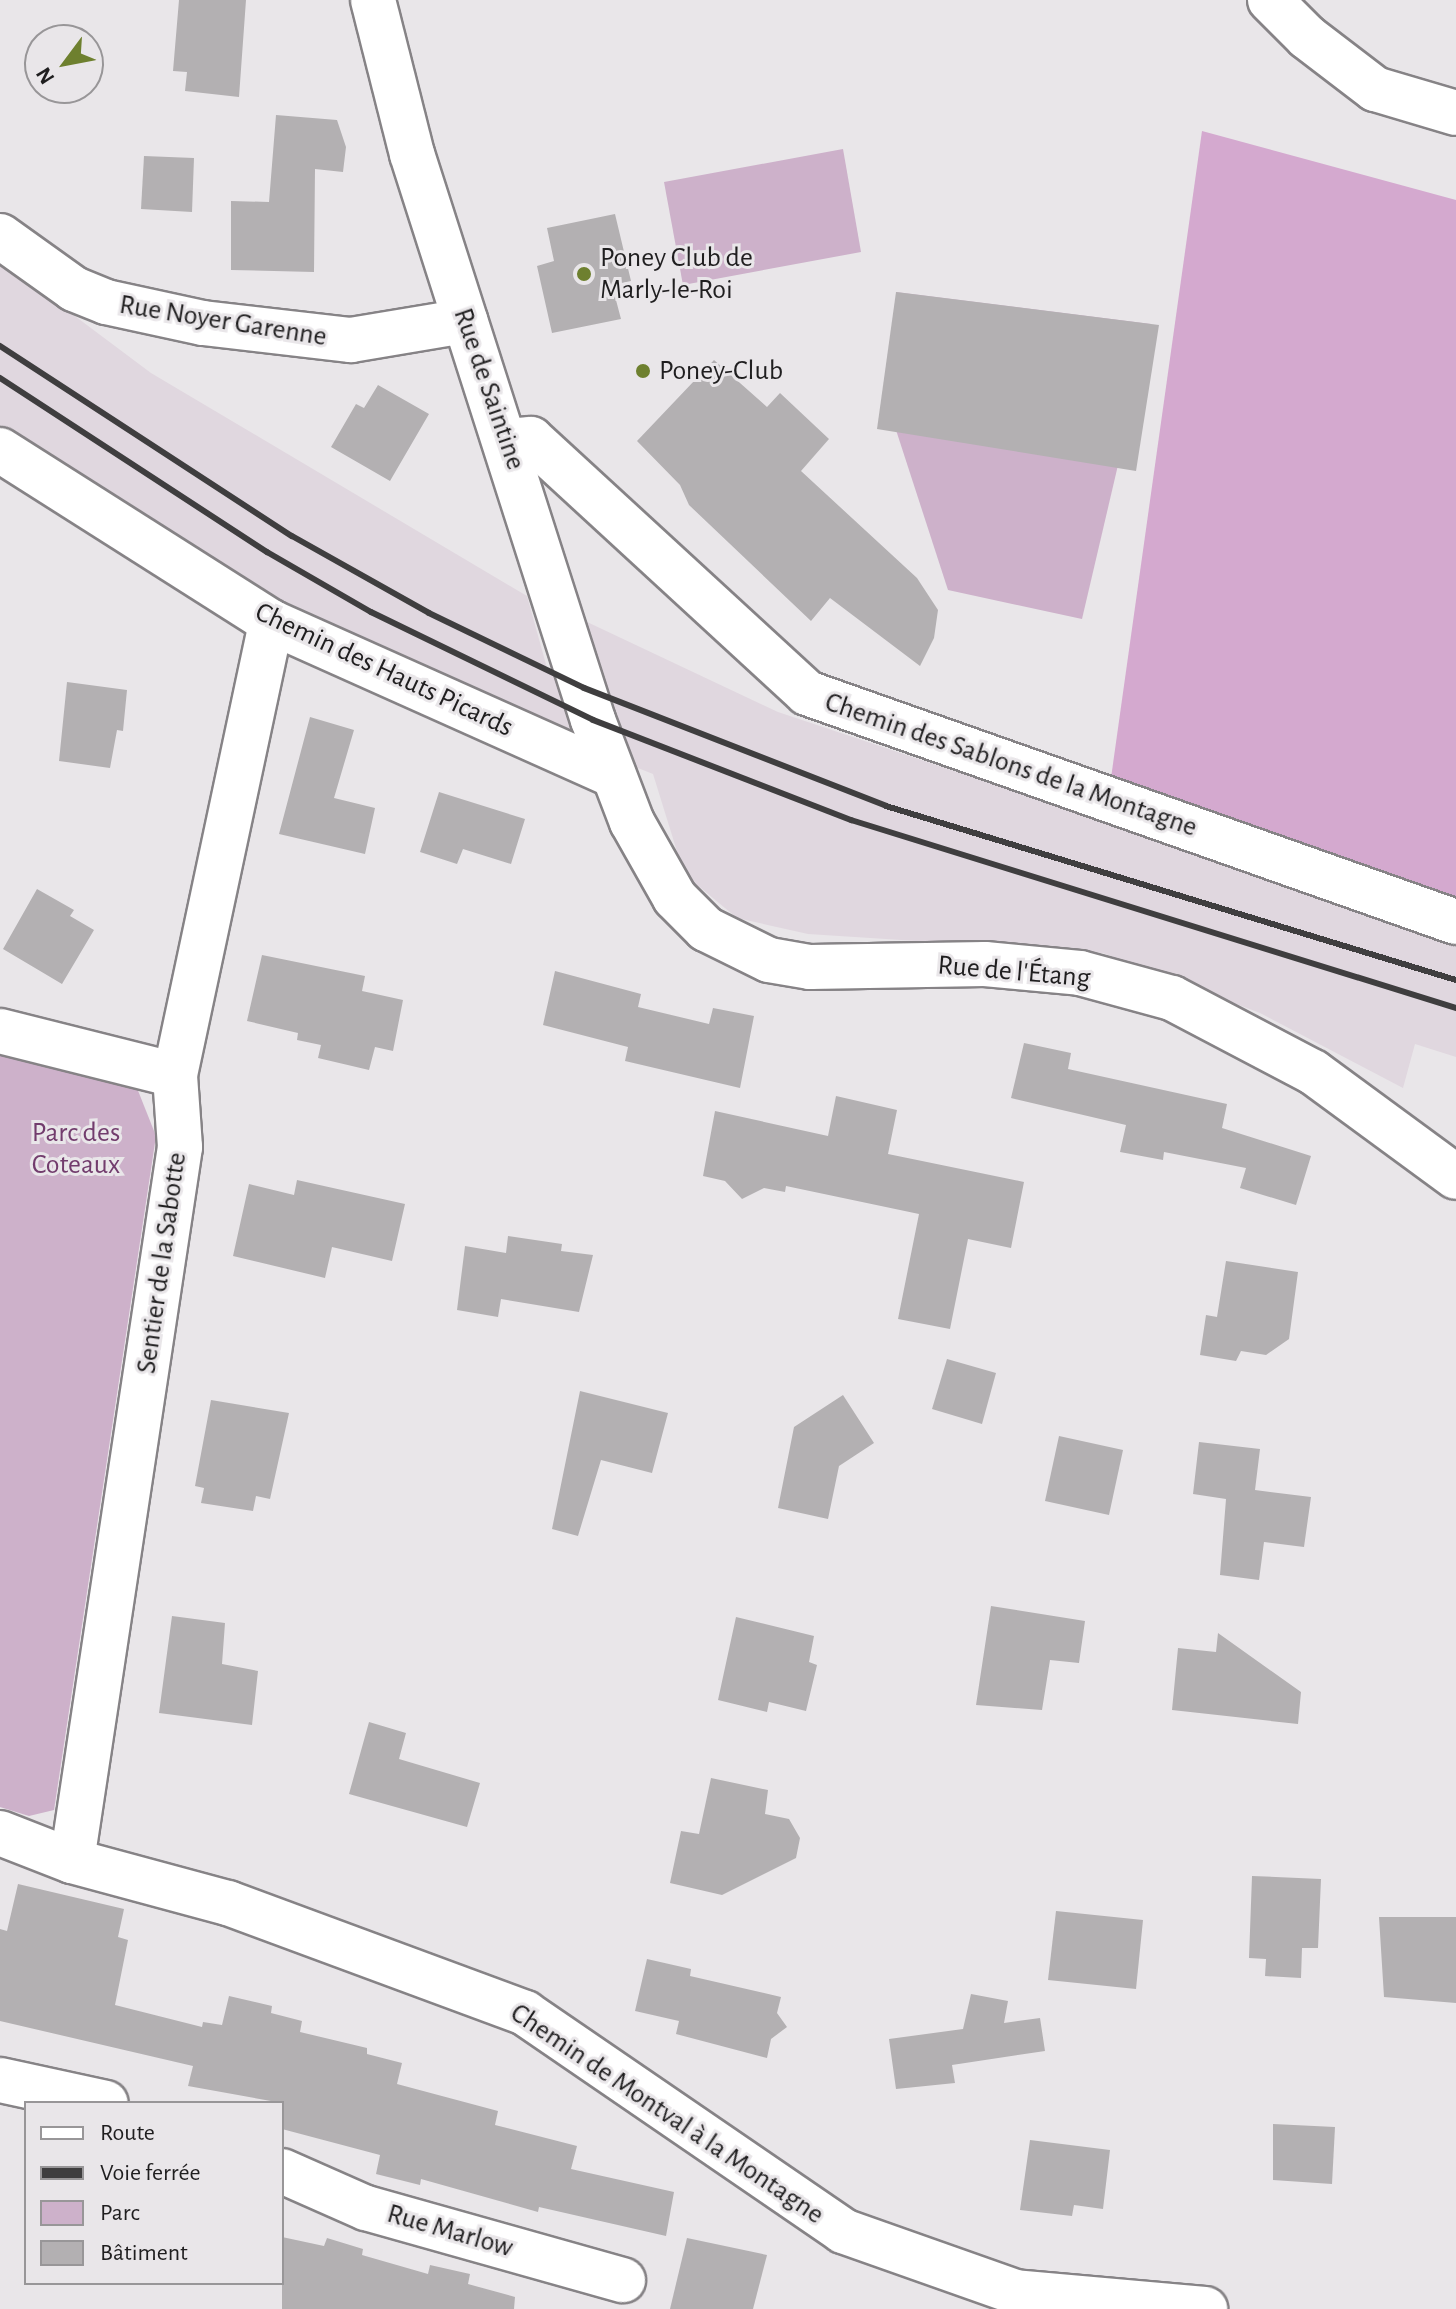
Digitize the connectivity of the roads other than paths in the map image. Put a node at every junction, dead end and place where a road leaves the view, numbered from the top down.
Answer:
1 (373, 0) edge
2 (1270, 0) edge
3 (1456, 113) edge
4 (0, 236) edge
5 (465, 321) junction
6 (507, 441) junction
7 (0, 450) edge
8 (271, 622) junction
9 (613, 775) junction
10 (1456, 922) edge
11 (0, 1031) edge
12 (175, 1075) junction
13 (1456, 1177) edge
14 (0, 1833) edge
15 (72, 1861) junction
16 (0, 2080) edge
17 (97, 2101) edge
18 (284, 2172) edge
19 (623, 2280) dead end
20 (1205, 2309) edge

1 - 5 street, Rue de Saintine
2 - 3 street
4 - 5 street, Rue Noyer Garenne
5 - 6 street, Rue de Saintine
6 - 9 street, Rue de Saintine
6 - 10 street, Chemin des Sablons de la Montagne
7 - 8 street, Chemin des Hauts Picards
8 - 9 street, Chemin des Hauts Picards
8 - 12 street, Sentier de la Sabotte
9 - 13 street, Rue de l'Étang
11 - 12 street
12 - 15 street, Sentier de la Sabotte
14 - 15 street, Chemin de Montval à la Montagne
15 - 20 street, Chemin de Montval à la Montagne
16 - 17 street
18 - 19 street, Rue Marlow

